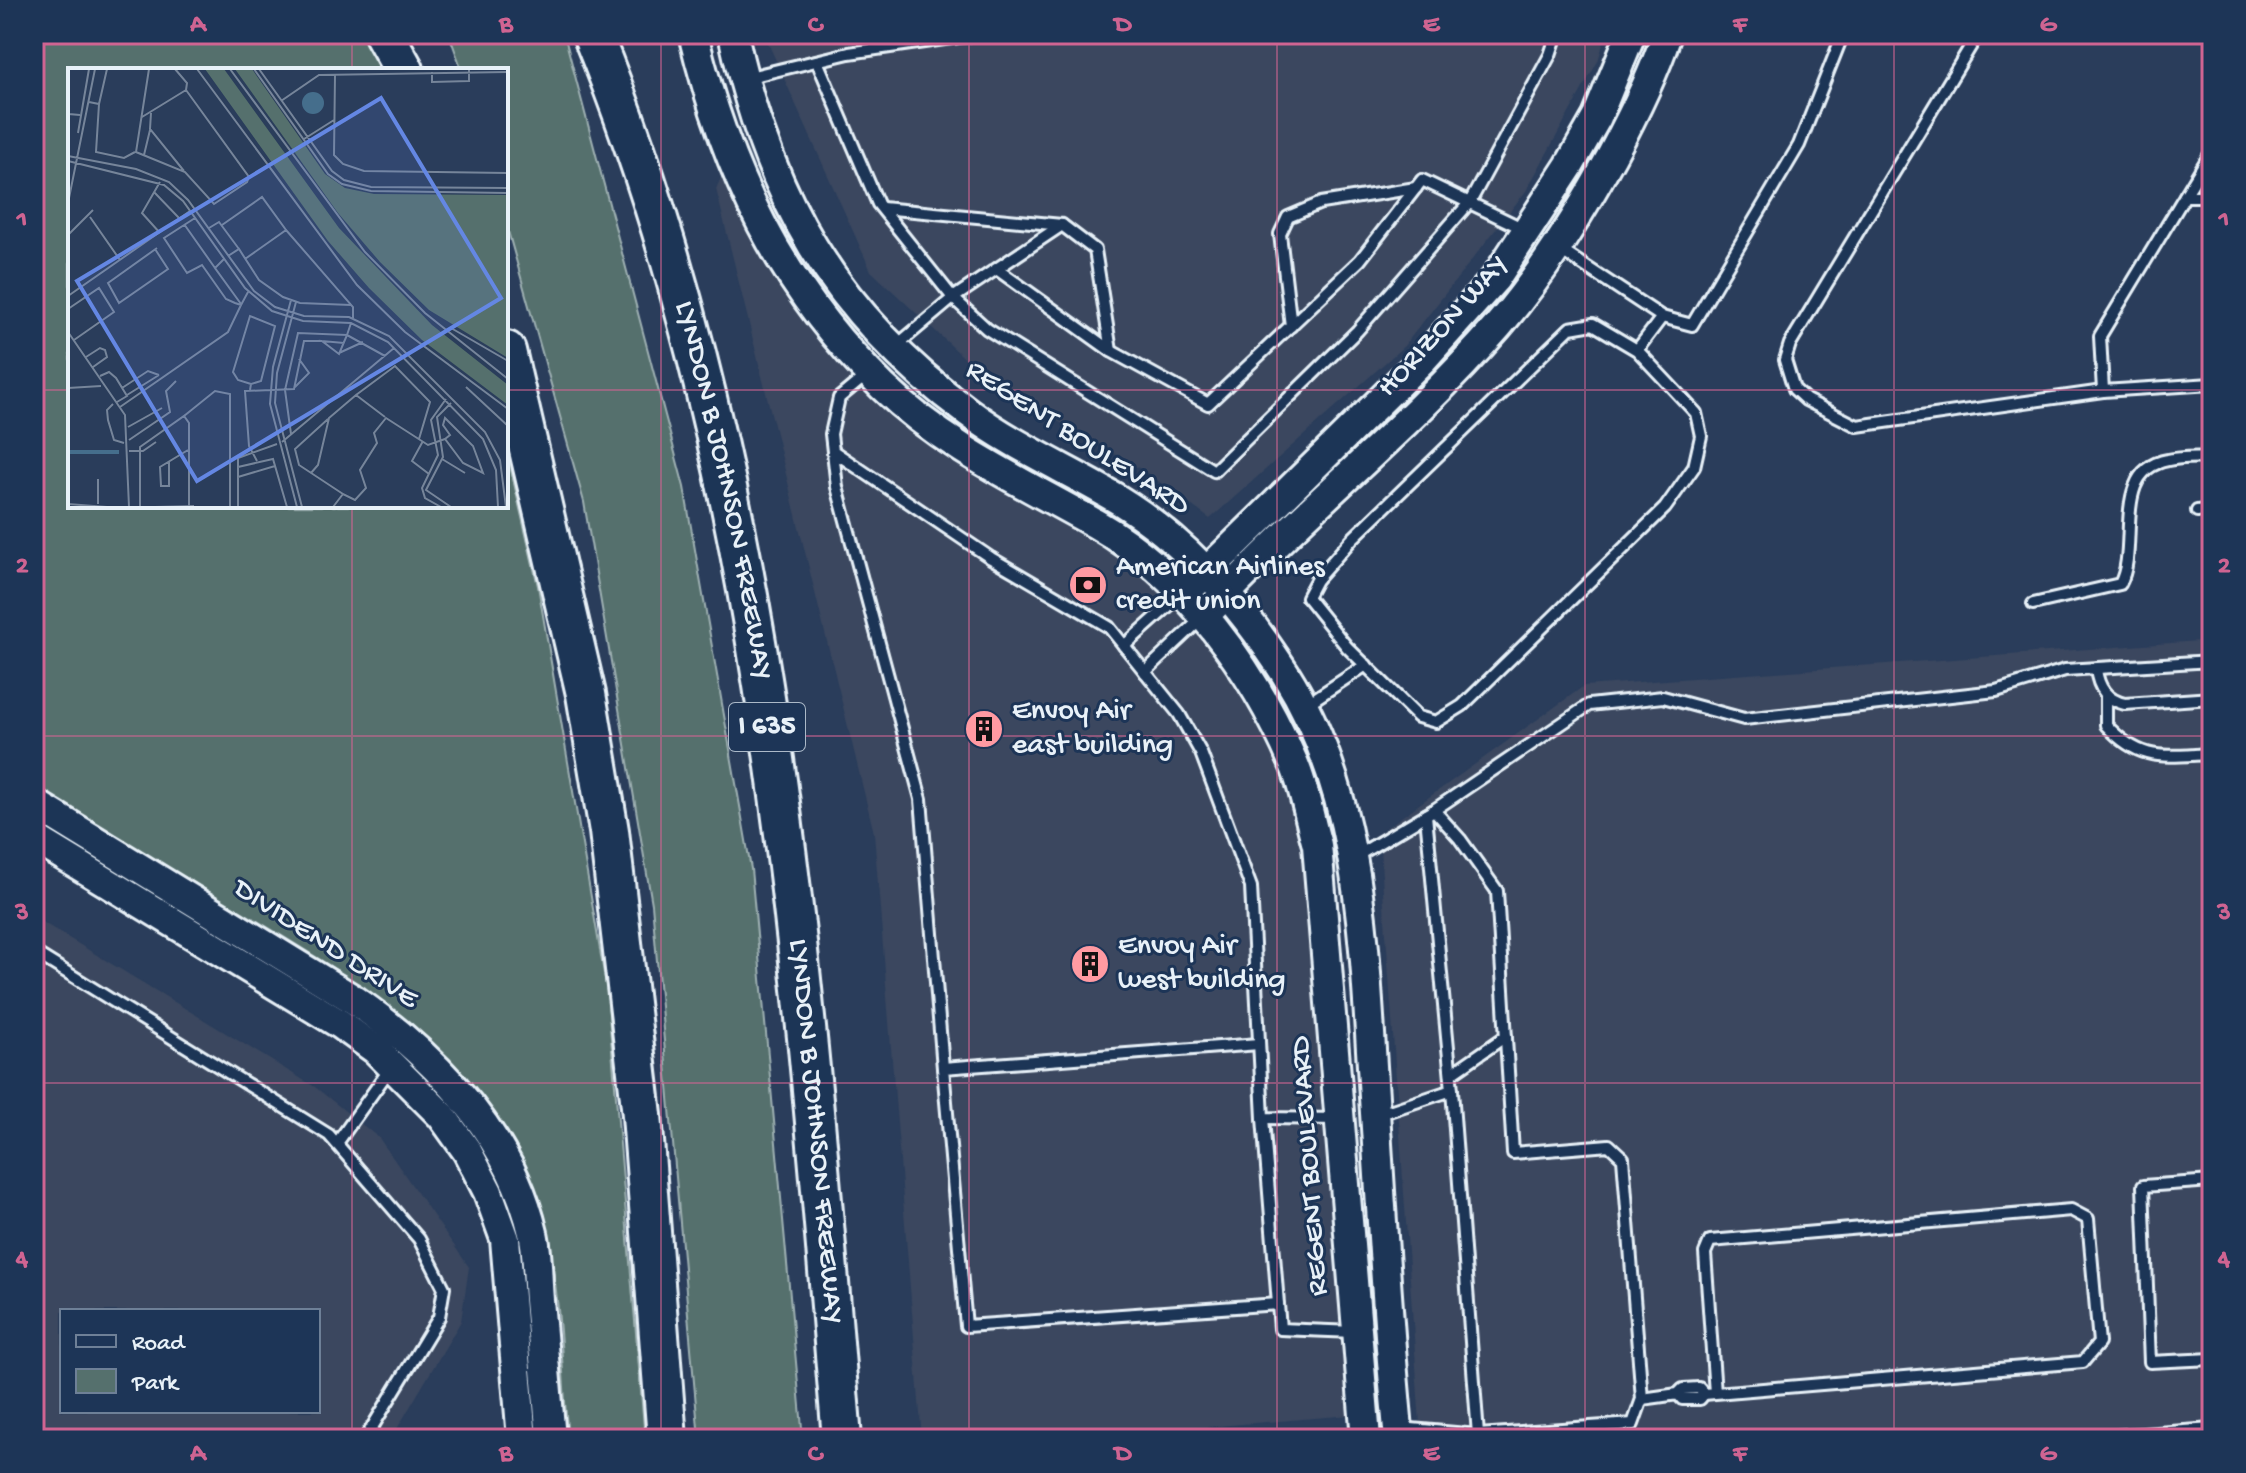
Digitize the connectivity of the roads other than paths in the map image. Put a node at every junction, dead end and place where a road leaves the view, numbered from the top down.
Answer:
1 (384, 34) edge
2 (413, 34) edge
3 (592, 34) edge
4 (693, 34) edge
5 (733, 34) edge
6 (979, 34) edge
7 (1557, 34) edge
8 (1631, 34) edge
9 (1667, 34) edge
10 (1843, 34) edge
11 (1978, 34) edge
12 (817, 61) junction
13 (403, 68) edge
14 (424, 68) edge
15 (743, 79) junction
16 (2212, 151) edge
17 (1416, 188) junction
18 (2185, 196) junction
19 (2212, 196) edge
20 (1470, 202) junction
21 (882, 208) junction
22 (1062, 225) junction
23 (1528, 231) junction
24 (1557, 248) junction
25 (998, 270) junction
26 (953, 298) junction
27 (1662, 317) junction
28 (1291, 326) junction
29 (893, 349) junction
30 (1637, 350) junction
31 (1111, 351) junction
32 (508, 360) edge
33 (869, 373) junction
34 (2212, 384) edge
35 (2103, 391) junction
36 (833, 451) junction
37 (2212, 457) edge
38 (2212, 509) edge
39 (2197, 511) dead end
40 (1217, 583) junction
41 (1182, 594) junction
42 (2033, 604) dead end
43 (1204, 616) junction
44 (1124, 646) junction
45 (2212, 661) edge
46 (1366, 665) junction
47 (2096, 669) junction
48 (1145, 672) junction
49 (2106, 695) junction
50 (2212, 698) edge
51 (1303, 706) junction
52 (2212, 754) edge
53 (34, 803) edge
54 (1430, 813) junction
55 (34, 838) edge
56 (1352, 859) junction
57 (34, 952) edge
58 (1506, 1036) junction
59 (412, 1044) junction
60 (1259, 1044) junction
61 (393, 1065) junction
62 (943, 1068) junction
63 (1451, 1074) junction
64 (1452, 1090) junction
65 (1375, 1116) junction
66 (1263, 1118) junction
67 (1342, 1119) junction
68 (337, 1143) junction
69 (2212, 1181) edge
70 (1278, 1304) junction
71 (1358, 1332) junction
72 (2212, 1359) edge
73 (1710, 1393) junction
74 (1642, 1399) junction
75 (1633, 1424) junction
76 (2212, 1429) edge
77 (1399, 1434) edge
78 (1478, 1435) junction
79 (365, 1439) edge
80 (522, 1439) edge
81 (551, 1439) edge
82 (667, 1439) edge
83 (842, 1439) edge
84 (1366, 1439) edge
85 (1635, 1439) edge
86 (2075, 1439) edge

1 - 13 highway
2 - 14 highway
3 - 83 highway, LYNDON B JOHNSON FREEWAY / I 635
4 - 33 street, REGENT BOULEVARD
5 - 15 street, REGENT BOULEVARD
6 - 12 lane
7 - 20 lane
8 - 23 street, HORIZON WAY
9 - 24 street, HORIZON WAY
10 - 27 lane
11 - 35 lane
12 - 15 lane
12 - 21 lane
15 - 29 street, REGENT BOULEVARD
16 - 18 lane
17 - 20 lane
17 - 28 lane
17 - 28 lane
18 - 19 lane
18 - 35 lane
20 - 23 lane
20 - 26 lane
21 - 22 lane
21 - 26 lane
22 - 25 lane
22 - 31 lane
23 - 24 street
23 - 40 street, HORIZON WAY
24 - 27 lane
24 - 40 street, HORIZON WAY
25 - 26 lane
25 - 31 lane
26 - 29 lane
27 - 30 lane
28 - 31 lane
29 - 40 street, REGENT BOULEVARD
30 - 46 lane
30 - 46 lane
32 - 82 highway
33 - 36 lane
33 - 41 street, REGENT BOULEVARD
34 - 35 lane
36 - 44 lane
36 - 62 lane
37 - 42 lane
38 - 39 lane
40 - 41 street, HORIZON WAY
40 - 43 street, HORIZON WAY
40 - 51 street, REGENT BOULEVARD
41 - 43 street, REGENT BOULEVARD
41 - 44 lane
43 - 48 lane
43 - 67 street, REGENT BOULEVARD
44 - 48 lane
45 - 47 lane
46 - 51 lane
47 - 49 lane
47 - 54 lane
48 - 60 lane
49 - 50 lane
49 - 52 lane
51 - 56 street, REGENT BOULEVARD
53 - 59 street, DIVIDEND DRIVE
54 - 56 lane
54 - 58 lane
54 - 63 lane
55 - 61 street, DIVIDEND DRIVE
56 - 65 street, REGENT BOULEVARD
57 - 68 lane
58 - 63 lane
58 - 74 lane
59 - 61 lane
59 - 81 street, DIVIDEND DRIVE
60 - 62 lane
60 - 66 lane
61 - 68 lane
61 - 80 street, DIVIDEND DRIVE
62 - 70 lane
63 - 64 lane
64 - 65 lane
64 - 78 lane
65 - 77 street, REGENT BOULEVARD
66 - 67 lane
66 - 70 lane
67 - 71 street, REGENT BOULEVARD
68 - 79 lane
69 - 72 lane
70 - 71 lane
71 - 84 street, REGENT BOULEVARD
73 - 73 lane
73 - 74 lane
74 - 75 lane
75 - 78 lane
75 - 85 lane
76 - 86 lane
77 - 78 lane

